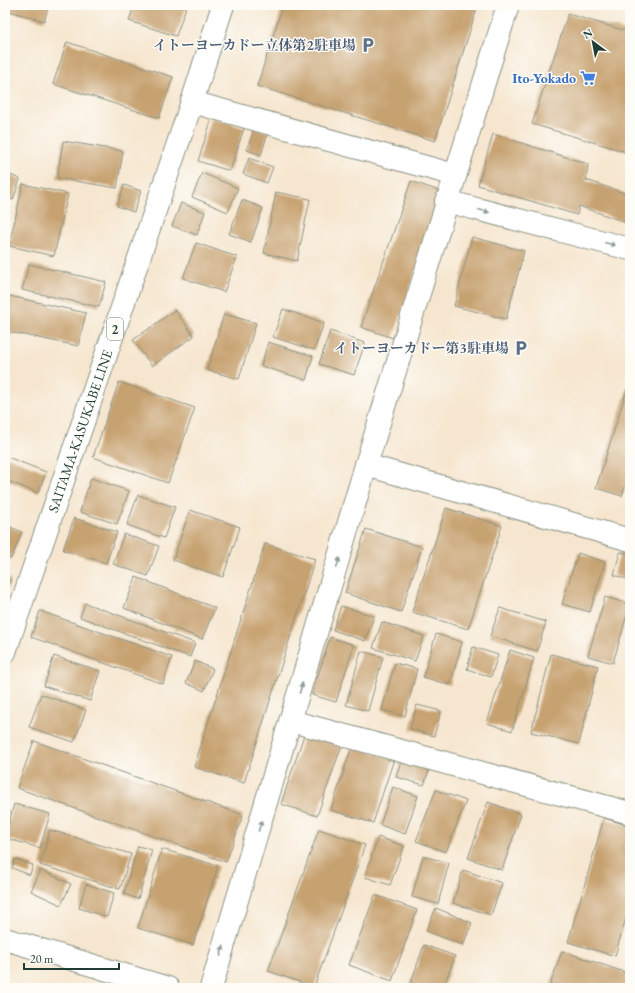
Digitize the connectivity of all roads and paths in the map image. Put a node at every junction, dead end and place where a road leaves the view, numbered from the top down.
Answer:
1 (223, 5) edge
2 (508, 5) edge
3 (192, 102) junction
4 (455, 175) junction
5 (446, 202) junction
6 (630, 249) edge
7 (366, 465) junction
8 (630, 540) edge
9 (5, 652) edge
10 (291, 721) junction
11 (630, 813) edge
12 (5, 939) edge
13 (168, 988) edge
14 (211, 988) edge

1 - 3 street, SAITAMA-KASUKABE LINE / 2
2 - 4 street
3 - 4 street
3 - 9 street, SAITAMA-KASUKABE LINE / 2
4 - 5 street
5 -> 6 street
5 - 7 street
7 - 8 street
10 -> 7 street
10 - 11 street
14 -> 10 street
12 - 13 street

